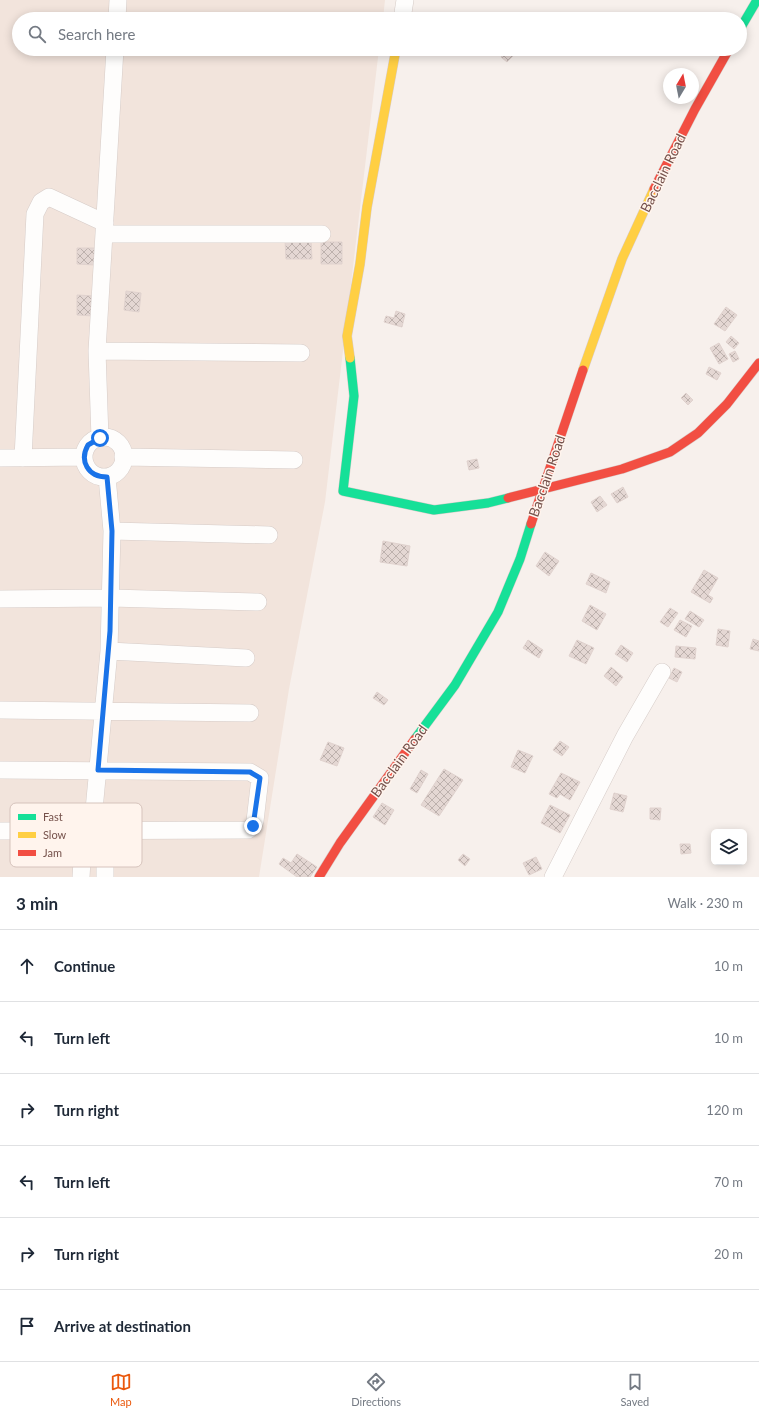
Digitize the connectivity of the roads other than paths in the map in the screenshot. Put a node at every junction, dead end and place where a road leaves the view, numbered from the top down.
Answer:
1 (118, 0) edge
2 (405, 0) edge
3 (745, 0) edge
4 (757, 0) edge
5 (117, 12) edge
6 (403, 12) edge
7 (744, 12) edge
8 (747, 17) edge
9 (115, 56) edge
10 (395, 56) edge
11 (725, 56) edge
12 (104, 228) junction
13 (322, 234) dead end
14 (97, 351) junction
15 (300, 353) dead end
16 (759, 363) edge
17 (100, 438) junction
18 (123, 457) junction
19 (0, 458) edge
20 (23, 458) junction
21 (84, 458) junction
22 (294, 460) dead end
23 (107, 477) junction
24 (542, 489) junction
25 (112, 531) junction
26 (269, 535) dead end
27 (111, 598) junction
28 (0, 599) edge
29 (258, 602) dead end
30 (109, 651) junction
31 (246, 658) dead end
32 (662, 672) dead end
33 (0, 710) edge
34 (103, 712) junction
35 (250, 714) dead end
36 (0, 770) edge
37 (98, 770) junction
38 (95, 803) edge
39 (142, 831) edge
40 (82, 867) edge
41 (81, 877) edge
42 (319, 877) edge
43 (553, 877) edge

1 - 5 street
2 - 6 street
3 - 7 street
4 - 8 main road
9 - 12 street
10 - 24 main road
11 - 24 main road, Bacclain Road
12 - 13 street
12 - 14 street
12 - 20 street
14 - 15 street
14 - 17 street
16 - 24 main road
17 - 18 street
17 - 21 street
18 - 22 street
18 - 23 street
19 - 20 street
20 - 21 street
21 - 23 street
23 - 25 street
24 - 42 main road, Bacclain Road
25 - 26 street
25 - 27 street
27 - 28 street
27 - 29 street
27 - 30 street
30 - 31 street
30 - 34 street
32 - 43 street
33 - 34 street
34 - 35 street
34 - 37 street
36 - 37 street
37 - 38 street
37 - 39 street
40 - 41 street

